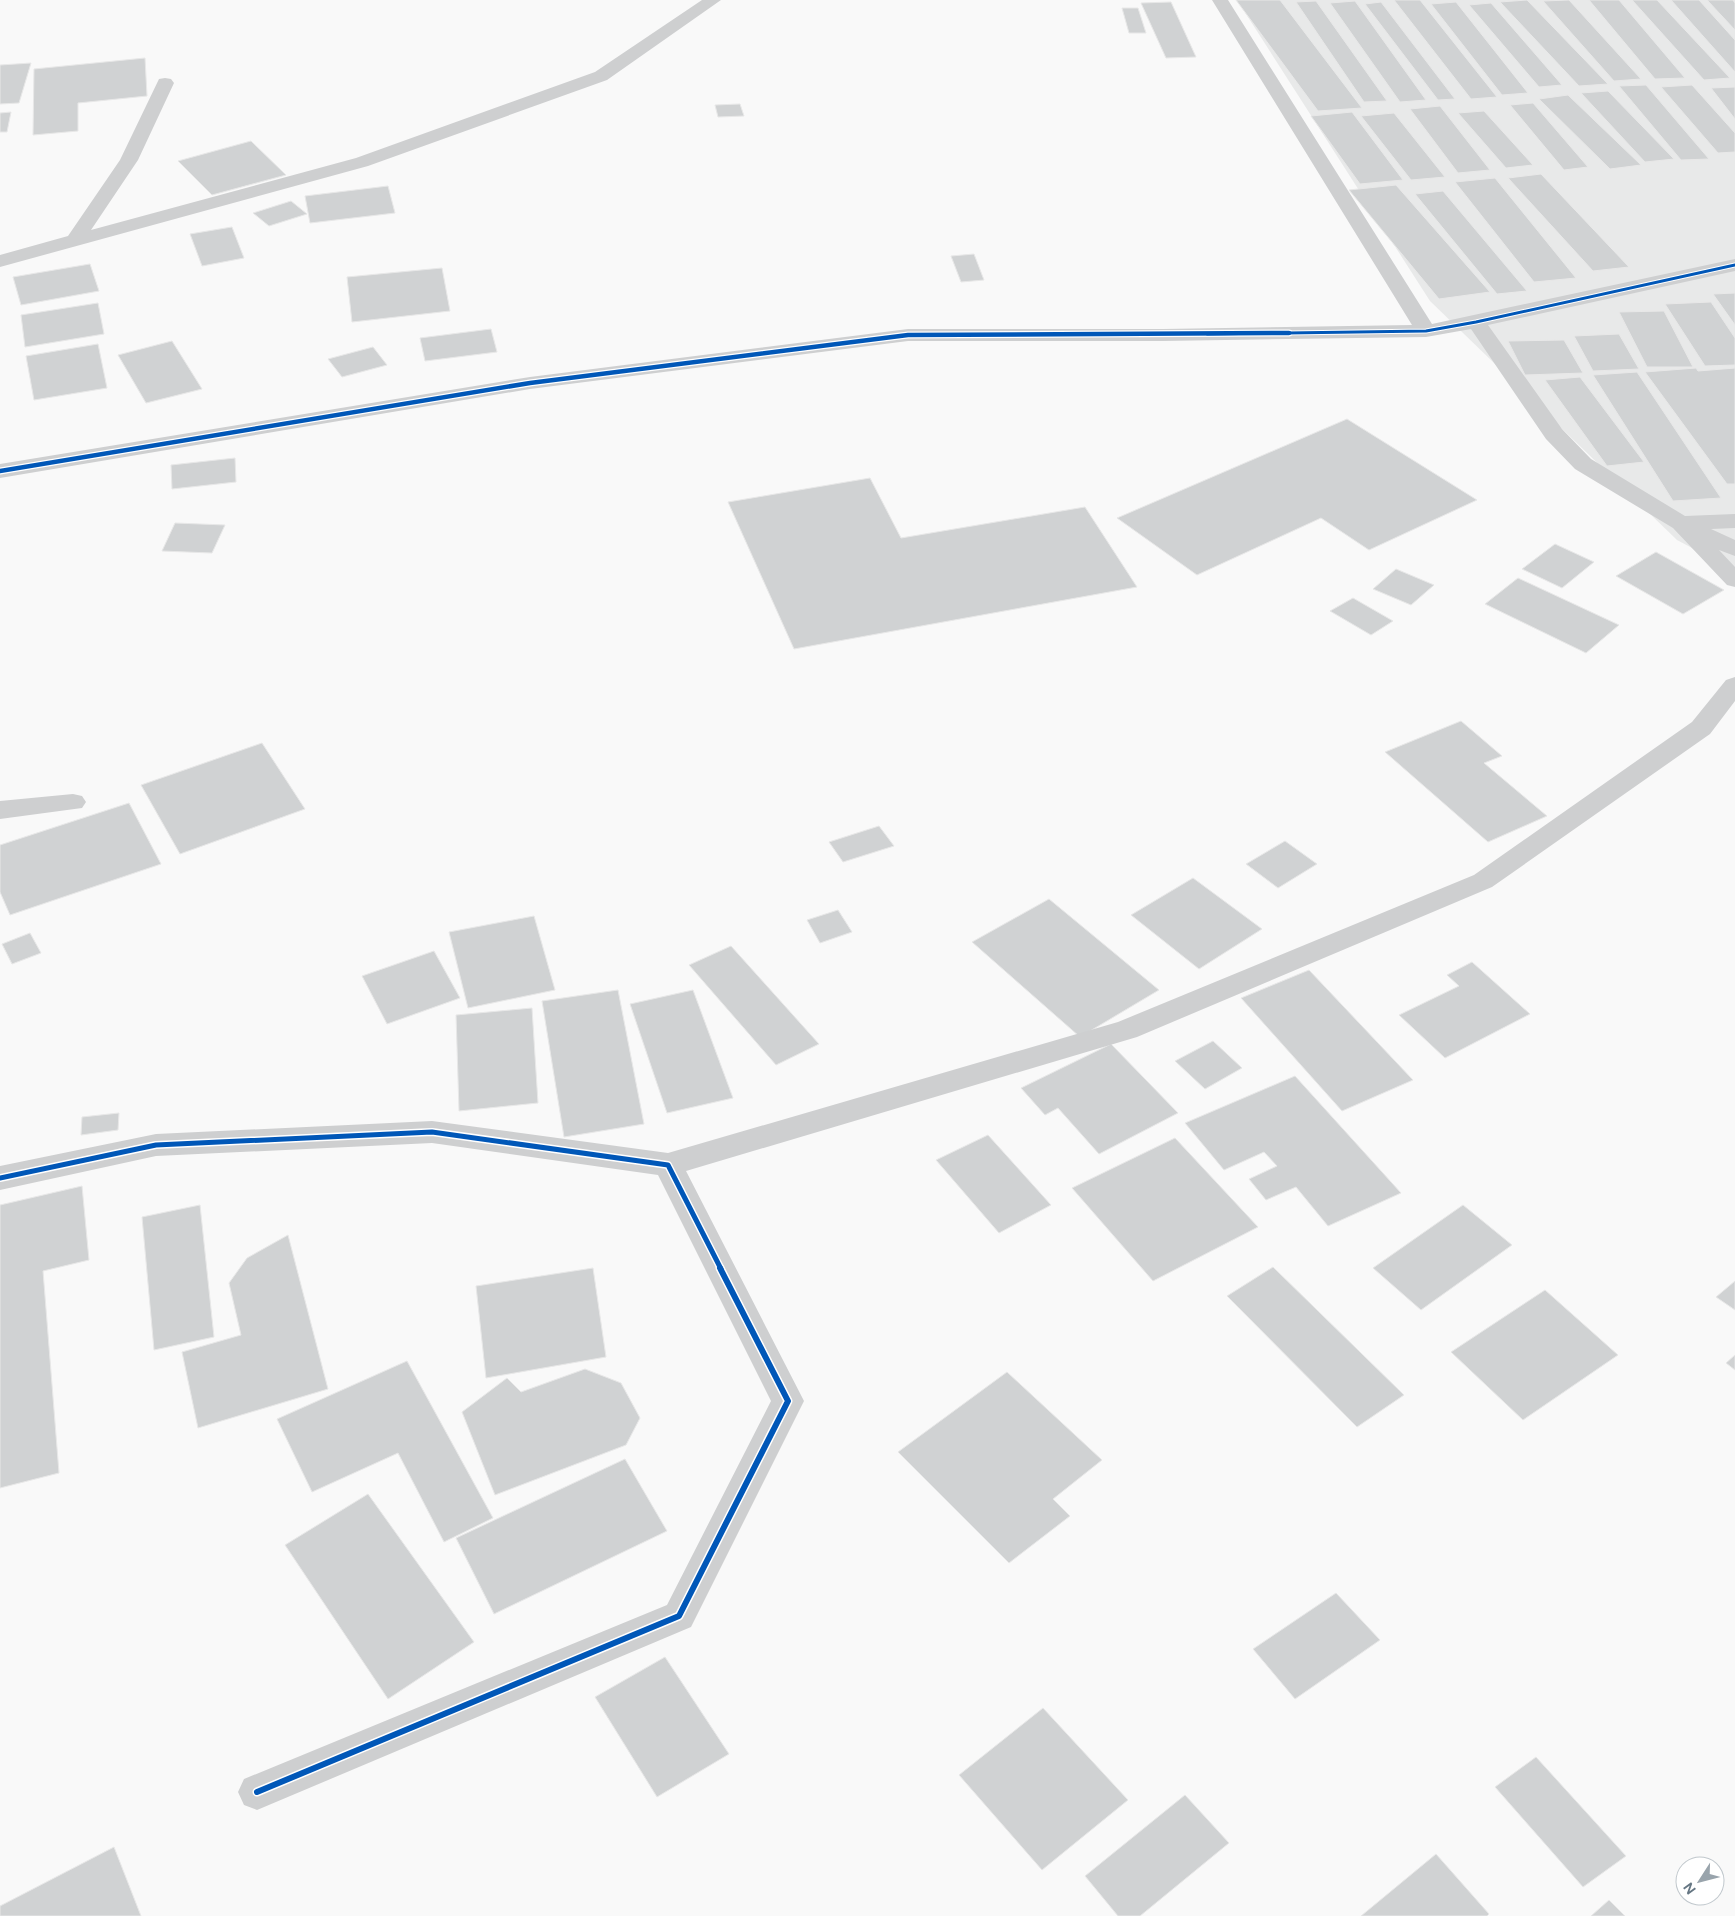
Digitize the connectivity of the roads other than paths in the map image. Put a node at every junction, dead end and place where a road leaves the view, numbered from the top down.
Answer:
1 (713, 0) edge
2 (1220, 0) edge
3 (165, 83) dead end
4 (74, 242) junction
5 (0, 261) edge
6 (1735, 265) edge
7 (1476, 322) junction
8 (1426, 331) junction
9 (0, 471) edge
10 (1735, 522) edge
11 (1681, 523) junction
12 (1735, 549) edge
13 (1735, 580) edge
14 (1735, 685) edge
15 (73, 802) dead end
16 (0, 810) edge
17 (668, 1165) junction
18 (0, 1178) edge
19 (257, 1792) dead end

1 - 4 street
2 - 8 street
3 - 4 street
4 - 5 street
6 - 7 street
7 - 8 street
7 - 11 street
8 - 9 street
10 - 11 street
11 - 12 street
11 - 13 street
14 - 17 street
15 - 16 street
17 - 18 street
17 - 19 street

